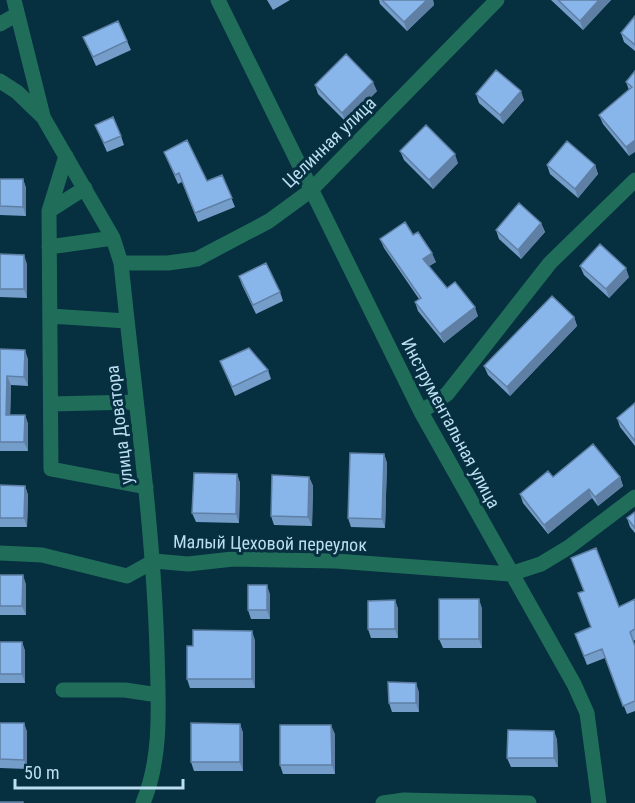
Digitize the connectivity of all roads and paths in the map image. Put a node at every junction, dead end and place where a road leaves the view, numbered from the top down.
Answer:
1 (218, 0) edge
2 (497, 0) edge
3 (15, 7) edge
4 (0, 24) edge
5 (0, 81) edge
6 (44, 117) junction
7 (66, 156) junction
8 (635, 180) edge
9 (85, 188) junction
10 (310, 191) junction
11 (49, 211) junction
12 (113, 238) junction
13 (49, 247) junction
14 (121, 263) junction
15 (50, 316) junction
16 (127, 321) junction
17 (135, 402) junction
18 (51, 404) junction
19 (421, 412) junction
20 (146, 488) junction
21 (635, 497) edge
22 (0, 553) edge
23 (154, 561) junction
24 (510, 574) junction
25 (63, 690) dead end
26 (158, 695) junction
27 (143, 803) edge
28 (383, 803) edge
29 (529, 803) edge
30 (599, 803) edge

1 - 10 street, Инструментальная улица
2 - 10 street, Целинная улица
3 - 4 street
3 - 6 street
5 - 6 street, улица Доватора
6 - 7 street, улица Доватора
7 - 9 street, улица Доватора
7 - 11 street
8 - 19 street
9 - 11 street
9 - 12 street, улица Доватора
10 - 14 street, Целинная улица
10 - 19 street, Инструментальная улица
11 - 13 street
12 - 13 street
12 - 14 street, улица Доватора
13 - 15 street
14 - 16 street, улица Доватора
15 - 16 street
15 - 18 street
16 - 17 street, улица Доватора
17 - 18 street
17 - 20 street, улица Доватора
18 - 20 street
19 - 24 street, Инструментальная улица
20 - 23 street, улица Доватора
21 - 24 street
22 - 23 street, Малый Цеховой переулок
23 - 24 street, Малый Цеховой переулок
23 - 26 street, улица Доватора
24 - 30 street, Инструментальная улица
25 - 26 street
26 - 27 street, улица Доватора
28 - 29 street

